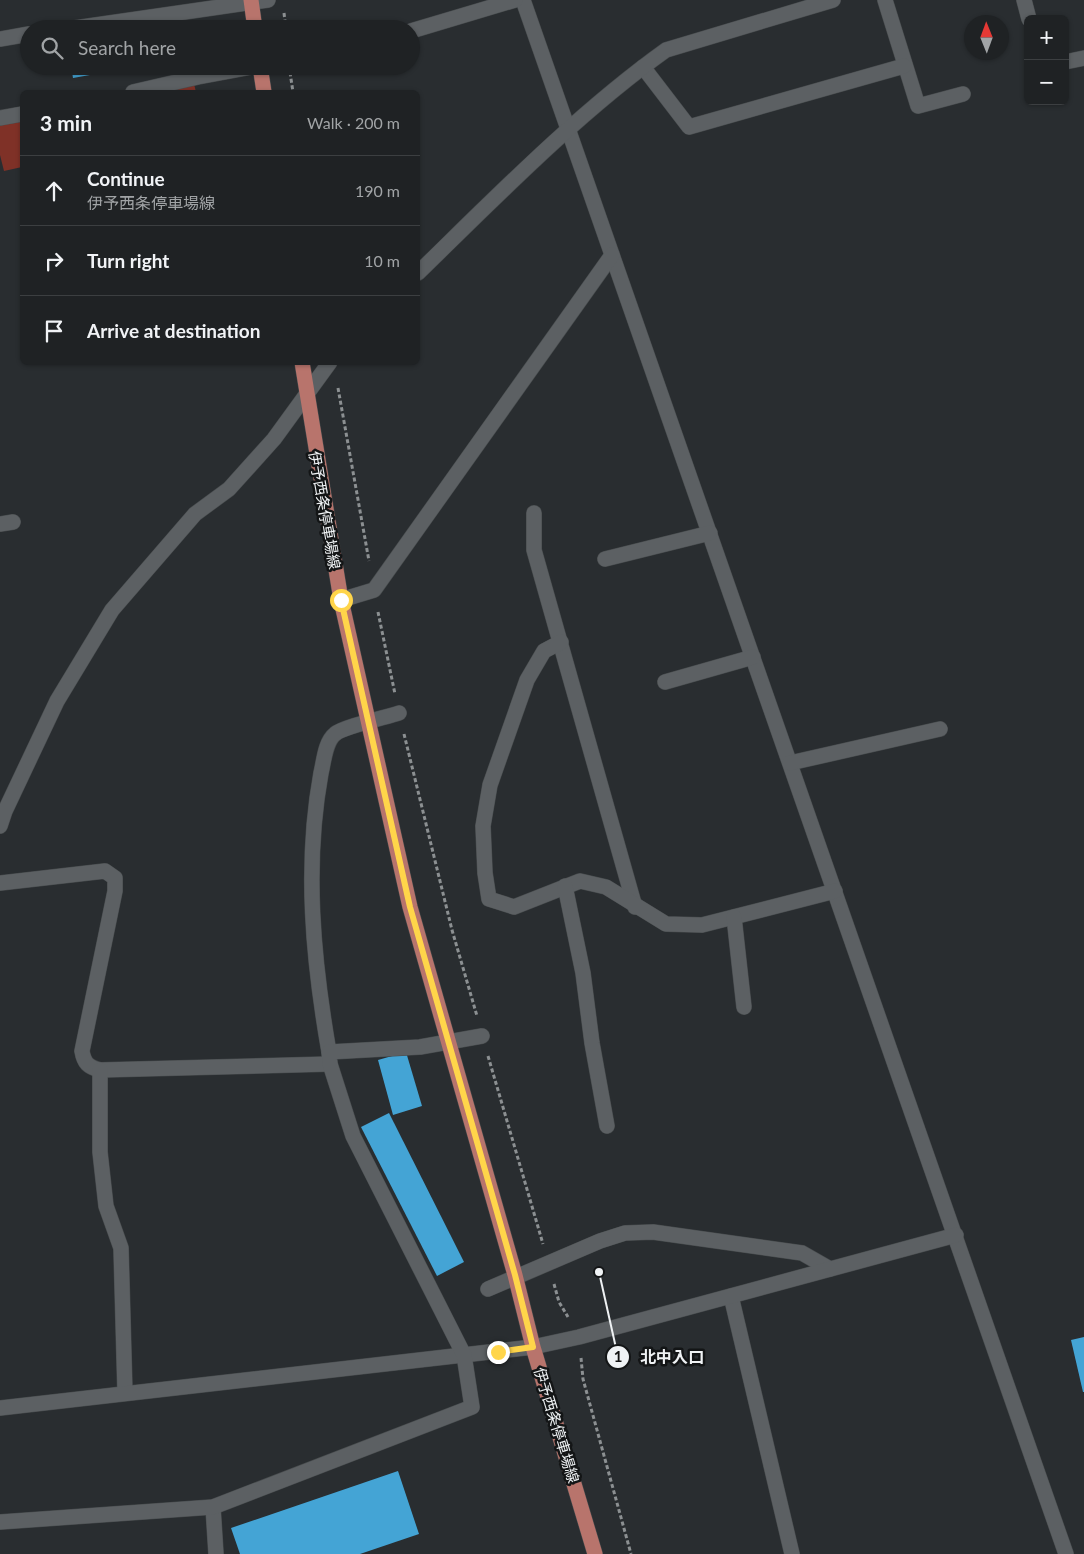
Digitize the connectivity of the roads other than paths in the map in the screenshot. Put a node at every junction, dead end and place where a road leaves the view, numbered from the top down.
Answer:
1 (268, 0) edge
2 (515, 0) edge
3 (523, 0) edge
4 (834, 0) edge
5 (885, 0) edge
6 (1024, 0) edge
7 (252, 1) edge
8 (1028, 15) edge
9 (127, 20) edge
10 (254, 20) edge
11 (420, 28) edge
12 (20, 36) edge
13 (0, 39) edge
14 (1084, 58) edge
15 (1069, 61) edge
16 (904, 66) junction
17 (643, 67) junction
18 (209, 75) edge
19 (261, 75) edge
20 (144, 90) edge
21 (264, 90) edge
22 (963, 94) dead end
23 (20, 114) edge
24 (0, 118) edge
25 (569, 131) junction
26 (612, 255) junction
27 (420, 271) edge
28 (302, 365) edge
29 (328, 365) edge
30 (306, 395) junction
31 (534, 513) dead end
32 (710, 533) junction
33 (605, 559) dead end
34 (341, 600) junction
35 (561, 642) junction
36 (753, 657) junction
37 (665, 682) dead end
38 (399, 713) road end
39 (368, 723) junction
40 (940, 729) dead end
41 (790, 763) junction
42 (0, 826) edge
43 (0, 883) edge
44 (565, 886) junction
45 (835, 891) junction
46 (635, 907) junction
47 (734, 917) junction
48 (744, 1007) dead end
49 (482, 1036) road end
50 (448, 1042) junction
51 (330, 1058) junction
52 (100, 1070) junction
53 (607, 1126) dead end
54 (956, 1235) junction
55 (830, 1269) junction
56 (515, 1275) junction
57 (488, 1289) dead end
58 (731, 1296) junction
59 (533, 1347) junction
60 (464, 1355) junction
61 (125, 1393) junction
62 (0, 1408) edge
63 (213, 1507) junction
64 (0, 1522) edge
65 (216, 1554) edge
66 (595, 1554) edge
67 (792, 1554) edge
68 (1066, 1554) edge

1 - 7 street
2 - 11 street
3 - 25 street
4 - 17 street
5 - 16 street
6 - 8 street
7 - 9 street
7 - 10 main road
12 - 13 street
14 - 15 street
16 - 17 street
16 - 22 street
17 - 25 street
18 - 20 street
19 - 21 main road
23 - 24 street
25 - 26 street
25 - 27 street
26 - 32 street
26 - 34 street
28 - 30 main road, 伊予西条停車場線
29 - 30 street
30 - 34 main road, 伊予西条停車場線
30 - 42 street
31 - 35 street
32 - 33 street
32 - 36 street
34 - 39 main road, 伊予西条停車場線
35 - 44 street
35 - 46 street
36 - 37 street
36 - 41 street
38 - 39 street
39 - 50 main road, 伊予西条停車場線
39 - 51 street
40 - 41 street
41 - 45 street
43 - 52 street
44 - 46 street
44 - 53 street
45 - 47 street
45 - 54 street
46 - 47 street
47 - 48 street
49 - 50 street
50 - 51 street
50 - 56 main road, 伊予西条停車場線
51 - 52 street
51 - 60 street
52 - 61 street
54 - 55 street
54 - 68 street
55 - 56 street
55 - 58 street
56 - 57 street
56 - 59 main road, 伊予西条停車場線
58 - 59 street
58 - 67 street
59 - 60 street
59 - 66 main road, 伊予西条停車場線
60 - 61 street
60 - 63 street
61 - 62 street
63 - 64 street
63 - 65 street

